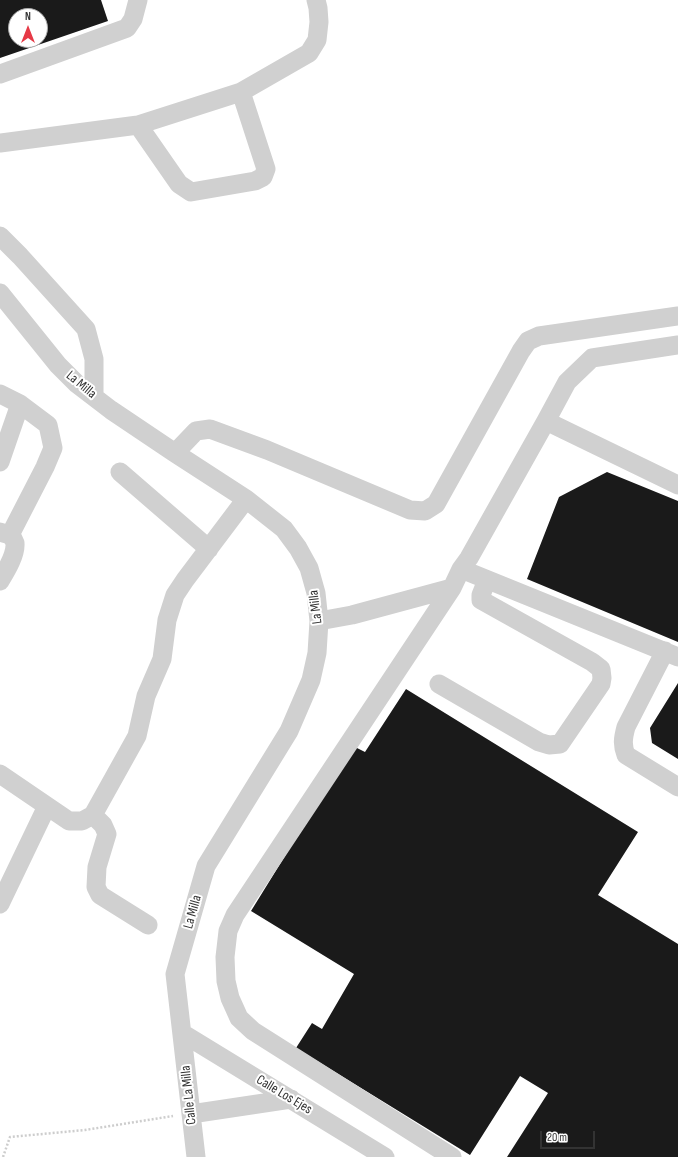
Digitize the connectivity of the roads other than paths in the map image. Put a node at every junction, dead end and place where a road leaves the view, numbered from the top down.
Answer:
1 (138, 0) edge
2 (316, 0) edge
3 (0, 74) edge
4 (241, 92) junction
5 (138, 125) junction
6 (0, 143) edge
7 (0, 236) edge
8 (2, 298) edge
9 (678, 316) edge
10 (678, 345) edge
11 (0, 394) edge
12 (94, 397) junction
13 (20, 404) junction
14 (546, 421) junction
15 (175, 453) junction
16 (0, 462) edge
17 (120, 472) dead end
18 (678, 484) edge
19 (246, 499) junction
20 (5, 533) edge
21 (209, 549) junction
22 (461, 569) junction
23 (487, 580) junction
24 (0, 581) edge
25 (452, 588) junction
26 (319, 621) junction
27 (671, 654) edge
28 (439, 684) dead end
29 (0, 774) edge
30 (678, 787) edge
31 (47, 806) junction
32 (93, 815) junction
33 (0, 904) edge
34 (148, 925) dead end
35 (182, 1033) junction
36 (291, 1100) junction
37 (191, 1114) junction
38 (196, 1157) edge
39 (385, 1157) edge
40 (452, 1157) edge

1 - 3 street
2 - 4 street
4 - 5 street
4 - 5 street
5 - 6 street
7 - 12 street
8 - 12 street, La Milla
9 - 15 street
10 - 14 street
11 - 13 street
12 - 15 street, La Milla
13 - 16 street
13 - 20 street
14 - 18 street
14 - 22 street
15 - 19 street, La Milla
17 - 21 street
19 - 21 street
19 - 26 street, La Milla
20 - 24 street
21 - 32 street
22 - 23 street
22 - 25 street
23 - 27 street
23 - 28 street
25 - 26 street
25 - 40 street
26 - 35 street, La Milla
27 - 30 street
29 - 31 street
31 - 32 street
31 - 33 street
32 - 34 street
35 - 36 street, Calle Los Ejes
35 - 37 street, Calle La Milla
36 - 37 street
36 - 39 street, Calle Los Ejes
37 - 38 street, Calle La Milla

